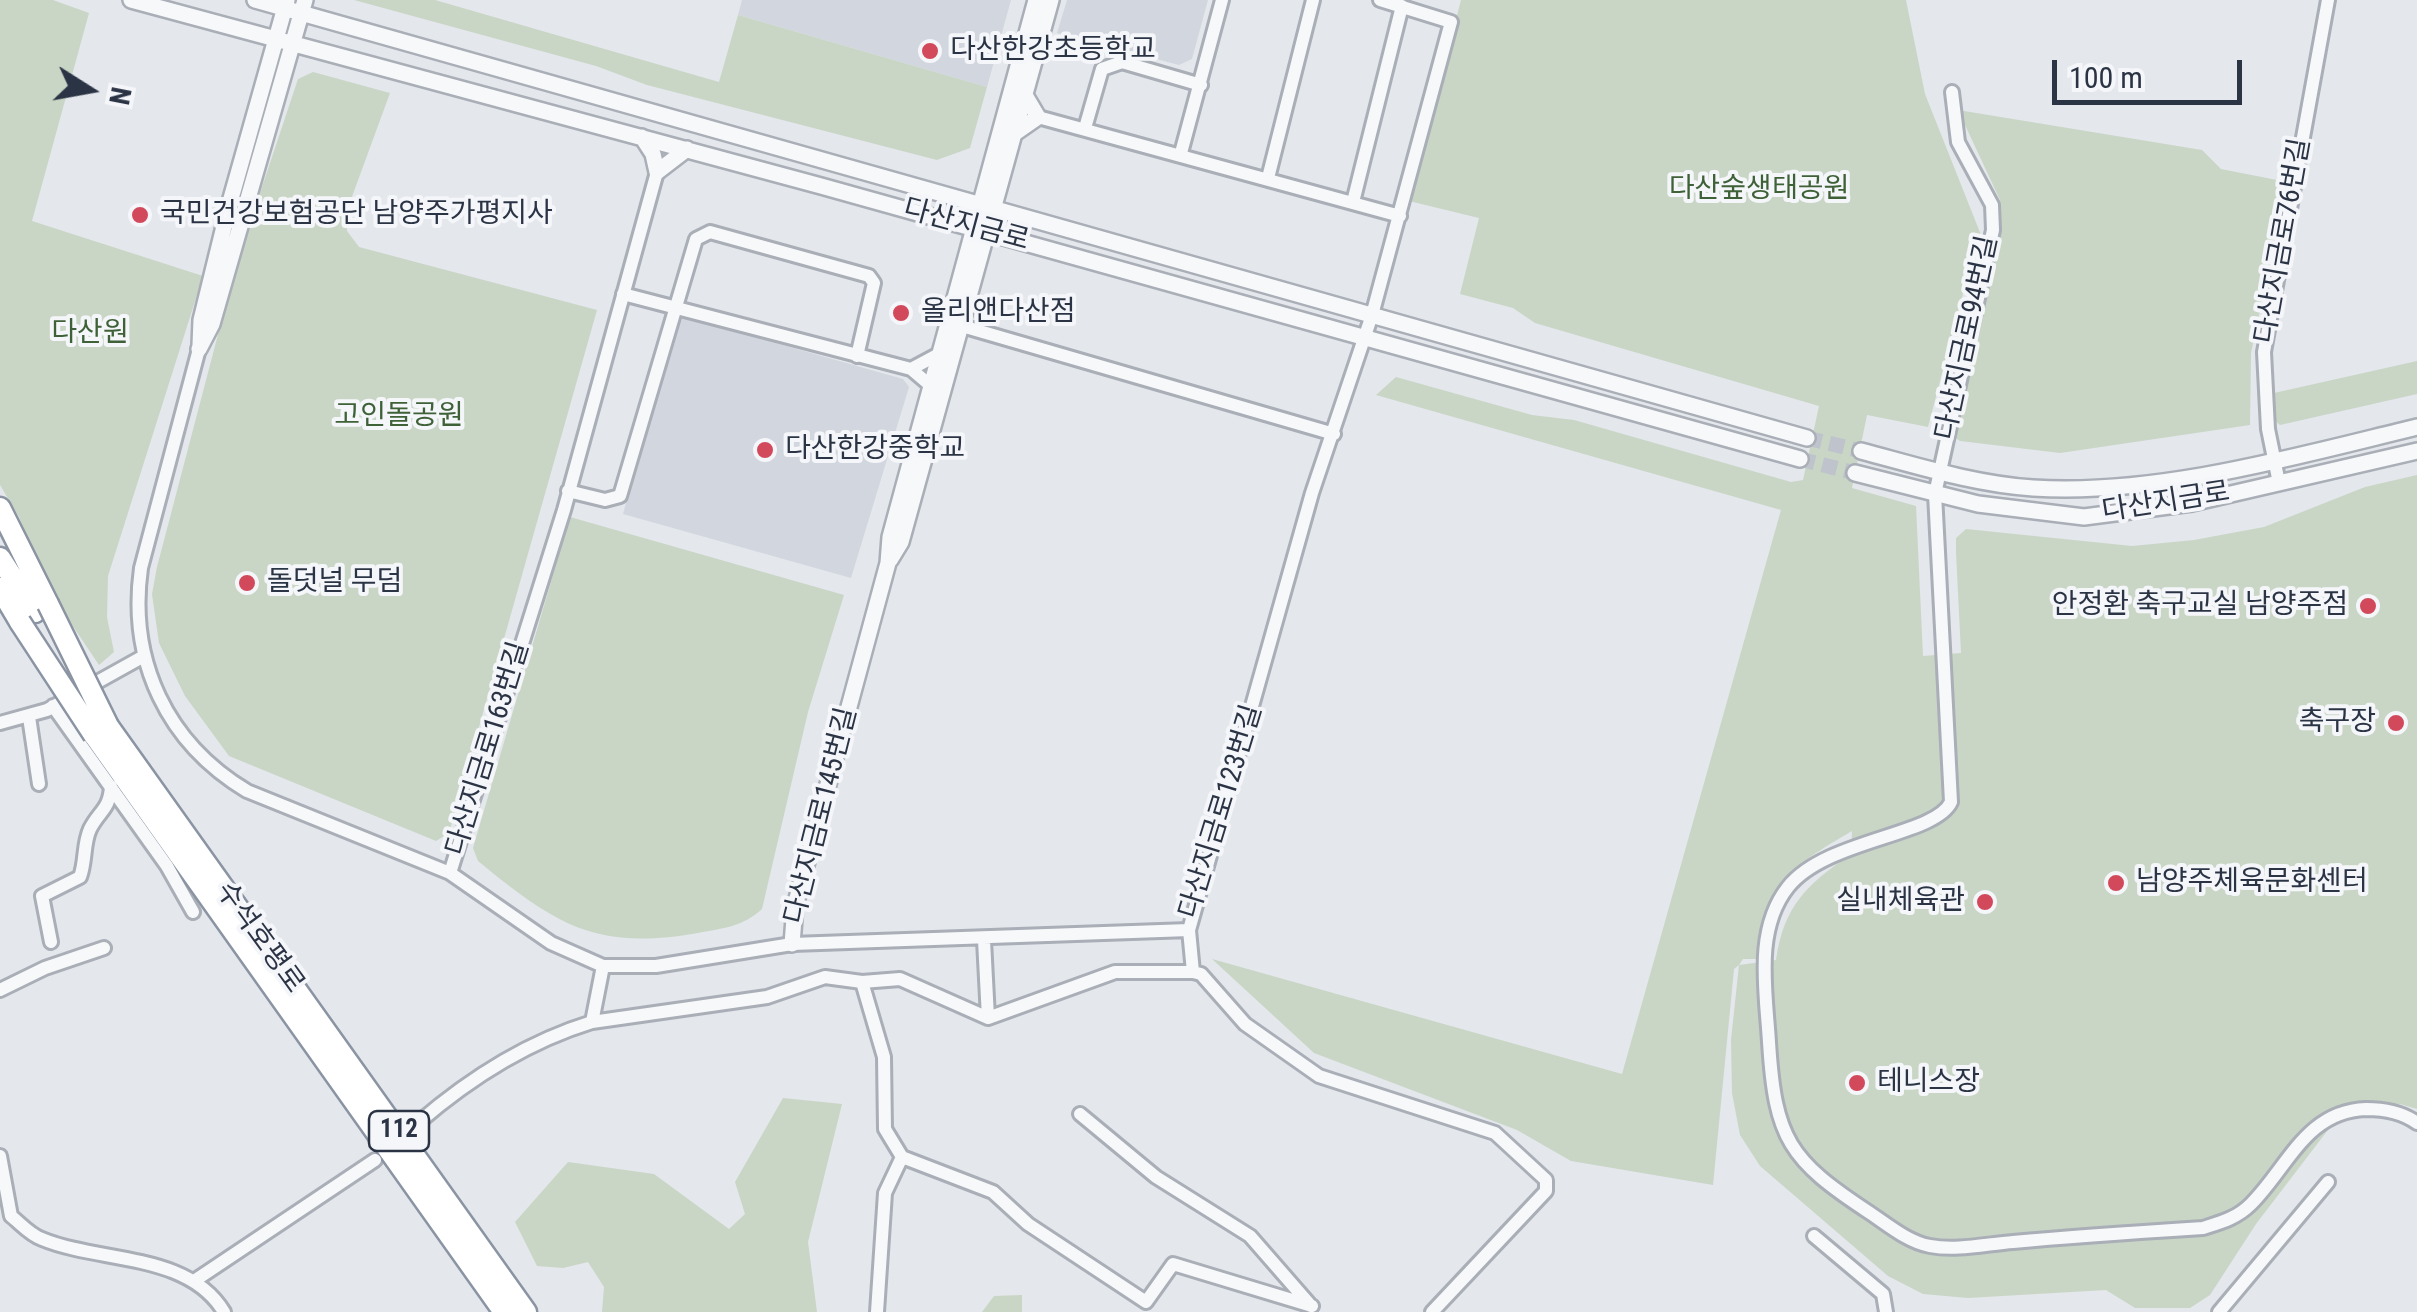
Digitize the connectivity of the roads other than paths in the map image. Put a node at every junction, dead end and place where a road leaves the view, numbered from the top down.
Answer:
1 (131, 0) edge
2 (256, 0) edge
3 (1036, 0) edge
4 (1052, 0) edge
5 (1222, 0) edge
6 (1313, 0) edge
7 (1380, 0) edge
8 (2328, 0) edge
9 (295, 6) edge
10 (1402, 6) junction
11 (284, 42) junction
12 (1201, 86) junction
13 (1952, 92) dead end
14 (1025, 95) junction
15 (1038, 118) junction
16 (1085, 128) junction
17 (1015, 133) junction
18 (642, 137) junction
19 (687, 150) junction
20 (1181, 153) junction
21 (657, 172) junction
22 (1268, 178) junction
23 (1353, 202) junction
24 (989, 204) junction
25 (1400, 216) junction
26 (982, 231) junction
27 (623, 294) junction
28 (675, 308) junction
29 (1372, 316) junction
30 (962, 326) junction
31 (1365, 338) junction
32 (199, 348) joint
33 (939, 354) junction
34 (857, 356) junction
35 (911, 369) junction
36 (931, 386) junction
37 (2417, 427) edge
38 (1334, 434) junction
39 (1807, 438) tunnel mouth
40 (1861, 451) tunnel mouth
41 (2417, 451) edge
42 (1800, 459) tunnel mouth
43 (2272, 461) junction
44 (1940, 472) junction
45 (1855, 473) tunnel mouth
46 (2279, 484) junction
47 (568, 491) junction
48 (1935, 494) junction
49 (0, 508) edge
50 (0, 558) edge
51 (888, 563) junction
52 (0, 588) edge
53 (34, 613) junction
54 (144, 656) junction
55 (53, 706) junction
56 (29, 717) junction
57 (0, 724) edge
58 (101, 730) junction
59 (38, 784) dead end
60 (111, 786) junction
61 (450, 872) junction
62 (193, 912) dead end
63 (1189, 930) junction
64 (984, 940) junction
65 (51, 942) dead end
66 (792, 944) junction
67 (104, 948) dead end
68 (603, 966) junction
69 (1193, 972) junction
70 (862, 982) junction
71 (0, 990) edge
72 (988, 1018) junction
73 (592, 1022) junction
74 (1080, 1114) dead end
75 (418, 1123) dead end
76 (2417, 1123) edge
77 (0, 1156) edge
78 (902, 1158) junction
79 (375, 1160) dead end
80 (2328, 1182) dead end
81 (1814, 1236) dead end
82 (194, 1282) junction
83 (1314, 1309) edge
84 (224, 1312) edge
85 (504, 1312) edge
86 (526, 1312) edge
87 (877, 1312) edge
88 (1432, 1312) edge
89 (1886, 1312) edge
90 (2220, 1312) edge

1 - 11 street, 다산지금로
2 - 9 street, 다산지금로
3 - 24 street
4 - 14 street
5 - 12 street
6 - 22 street
7 - 10 street
8 - 43 street, 다산지금로76번길
9 - 11 street, 다산지금로163번길
9 - 24 street, 다산지금로
10 - 23 street
10 - 25 street, 다산지금로123번길
11 - 18 street, 다산지금로
11 - 32 street, 다산지금로163번길
12 - 16 street
12 - 20 street
13 - 44 street, 다산지금로94번길
14 - 15 street
14 - 17 street
15 - 16 street
15 - 17 street
16 - 20 street
17 - 24 street
18 - 19 street, 다산지금로
18 - 21 street
19 - 21 street
19 - 26 street, 다산지금로
20 - 22 street
21 - 27 street, 다산지금로163번길
22 - 23 street
23 - 25 street
24 - 26 street, 다산지금로145번길
24 - 29 street, 다산지금로
25 - 29 street, 다산지금로123번길
26 - 30 street, 다산지금로145번길
26 - 31 street, 다산지금로
26 - 33 street, 다산지금로145번길
27 - 28 street
27 - 47 street, 다산지금로163번길
28 - 34 street
28 - 34 street
28 - 47 street
29 - 31 street, 다산지금로123번길
29 - 39 street, 다산지금로
30 - 38 street
30 - 51 street, 다산지금로145번길
31 - 38 street, 다산지금로123번길
31 - 42 street, 다산지금로
32 - 54 street, 다산지금로163번길
33 - 35 street
33 - 36 street, 다산지금로145번길
34 - 35 street
35 - 36 street
36 - 51 street, 다산지금로145번길
37 - 43 street, 다산지금로
38 - 63 street, 다산지금로123번길
40 - 44 street, 다산지금로
41 - 46 street, 다산지금로
43 - 44 street, 다산지금로
43 - 46 street, 다산지금로76번길
44 - 48 street, 다산지금로94번길
45 - 48 street, 다산지금로
46 - 48 street, 다산지금로
47 - 61 street, 다산지금로163번길
48 - 76 street, 다산지금로94번길
49 - 53 highway
50 - 53 highway, 수석호평로 / 112
51 - 66 street, 다산지금로145번길
52 - 53 highway, 수석호평로 / 112
53 - 58 highway, 수석호평로 / 112, bridge
53 - 58 highway, bridge
54 - 55 street
54 - 61 street, 다산지금로163번길
55 - 56 street
55 - 60 street
56 - 57 street
56 - 59 street
58 - 85 highway, 수석호평로 / 112
58 - 86 highway, 수석호평로 / 112
60 - 62 street
60 - 65 street
61 - 68 street, 다산지금로145번길
63 - 64 street, 다산지금로123번길
63 - 69 street
64 - 66 street, 다산지금로123번길
64 - 72 street
66 - 68 street, 다산지금로145번길
67 - 71 street
68 - 73 street
69 - 72 street
69 - 88 street
70 - 72 street
70 - 73 street
70 - 78 street
73 - 75 street
74 - 83 street
77 - 82 street
78 - 83 street
78 - 87 street
79 - 82 street
80 - 90 street
81 - 89 street
82 - 84 street

